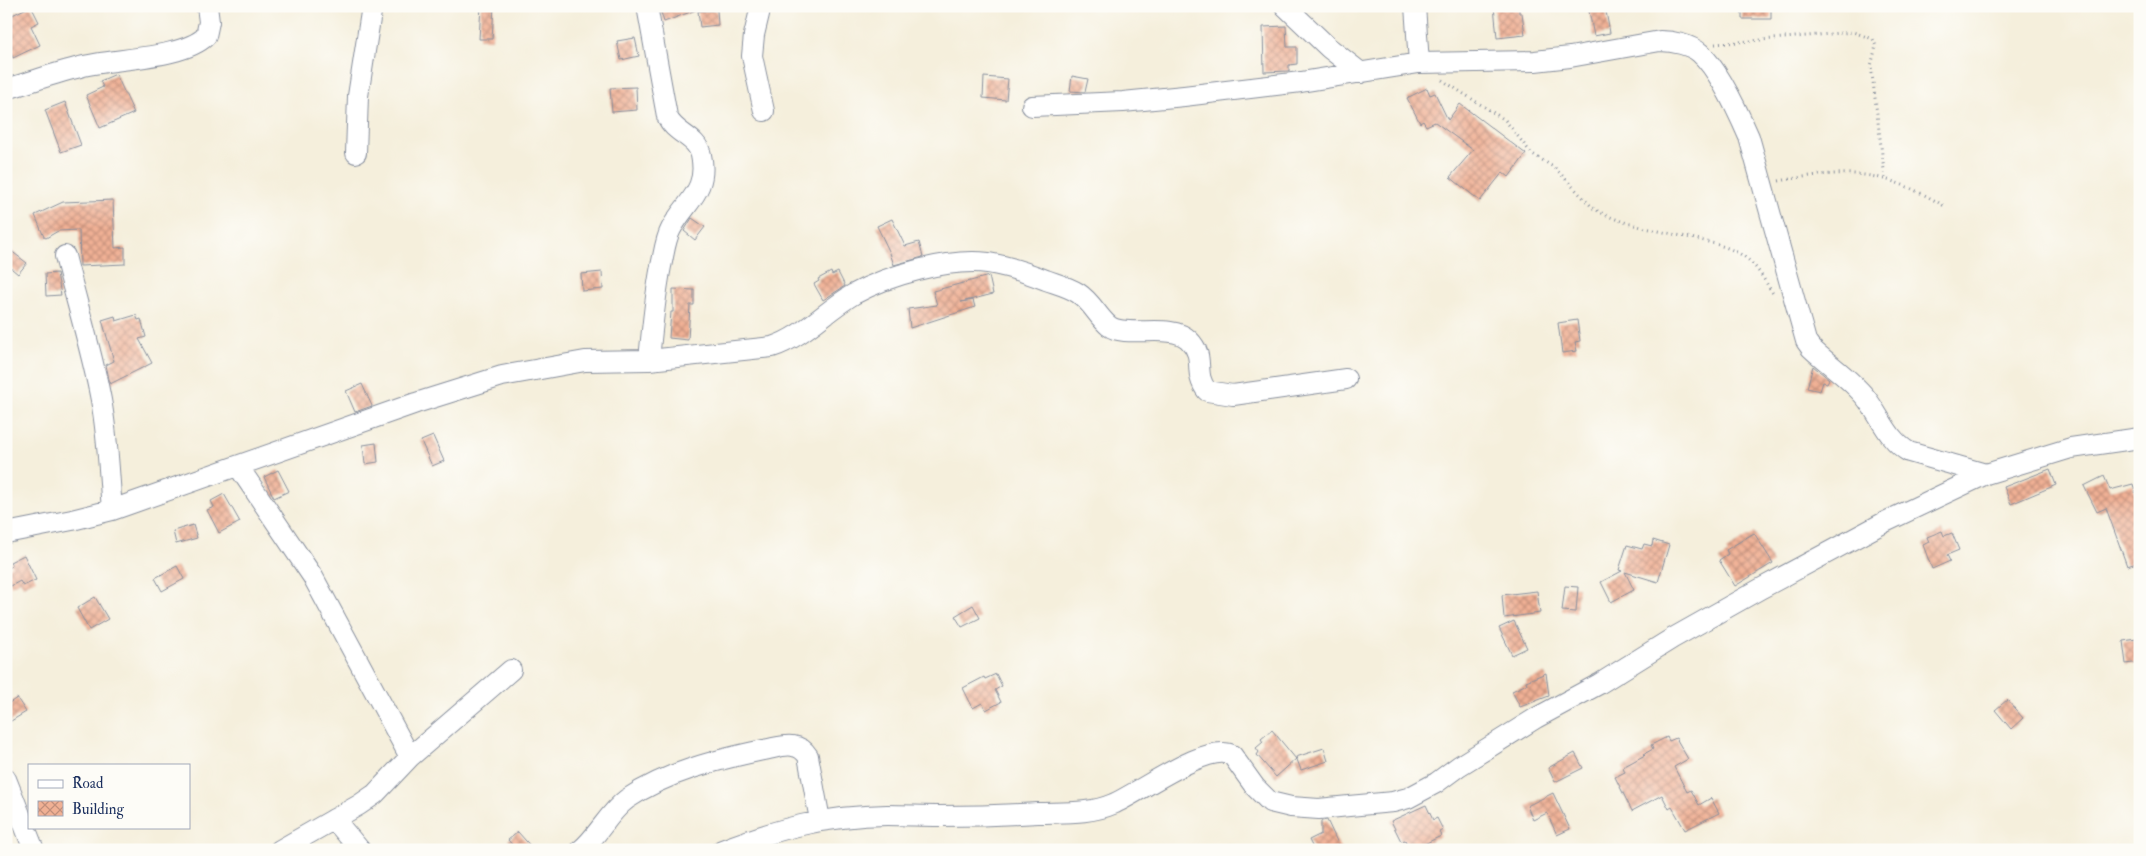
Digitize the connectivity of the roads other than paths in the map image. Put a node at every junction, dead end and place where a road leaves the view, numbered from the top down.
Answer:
1 (207, 6) edge
2 (372, 6) edge
3 (647, 6) edge
4 (761, 6) edge
5 (1285, 6) edge
6 (1415, 6) edge
7 (1419, 62) junction
8 (1361, 73) junction
9 (6, 89) edge
10 (1032, 106) dead end
11 (764, 111) dead end
12 (356, 153) dead end
13 (65, 256) dead end
14 (649, 360) junction
15 (1346, 379) dead end
16 (2140, 438) edge
17 (238, 466) junction
18 (1986, 474) junction
19 (112, 510) junction
20 (6, 533) edge
21 (511, 670) dead end
22 (410, 757) junction
23 (6, 779) edge
24 (334, 819) junction
25 (820, 820) junction
26 (34, 850) edge
27 (280, 850) edge
28 (360, 850) edge
29 (581, 850) edge
30 (722, 850) edge

1 - 9 street
2 - 12 street
3 - 14 street
4 - 11 street
5 - 8 street
6 - 7 street
7 - 8 street
7 - 18 street
8 - 10 street
13 - 19 street
14 - 15 street
14 - 17 street
16 - 18 street
17 - 19 street
17 - 22 street
18 - 25 street
19 - 20 street
21 - 22 street
22 - 24 street
23 - 26 street
24 - 27 street
24 - 28 street
25 - 29 street
25 - 30 street

